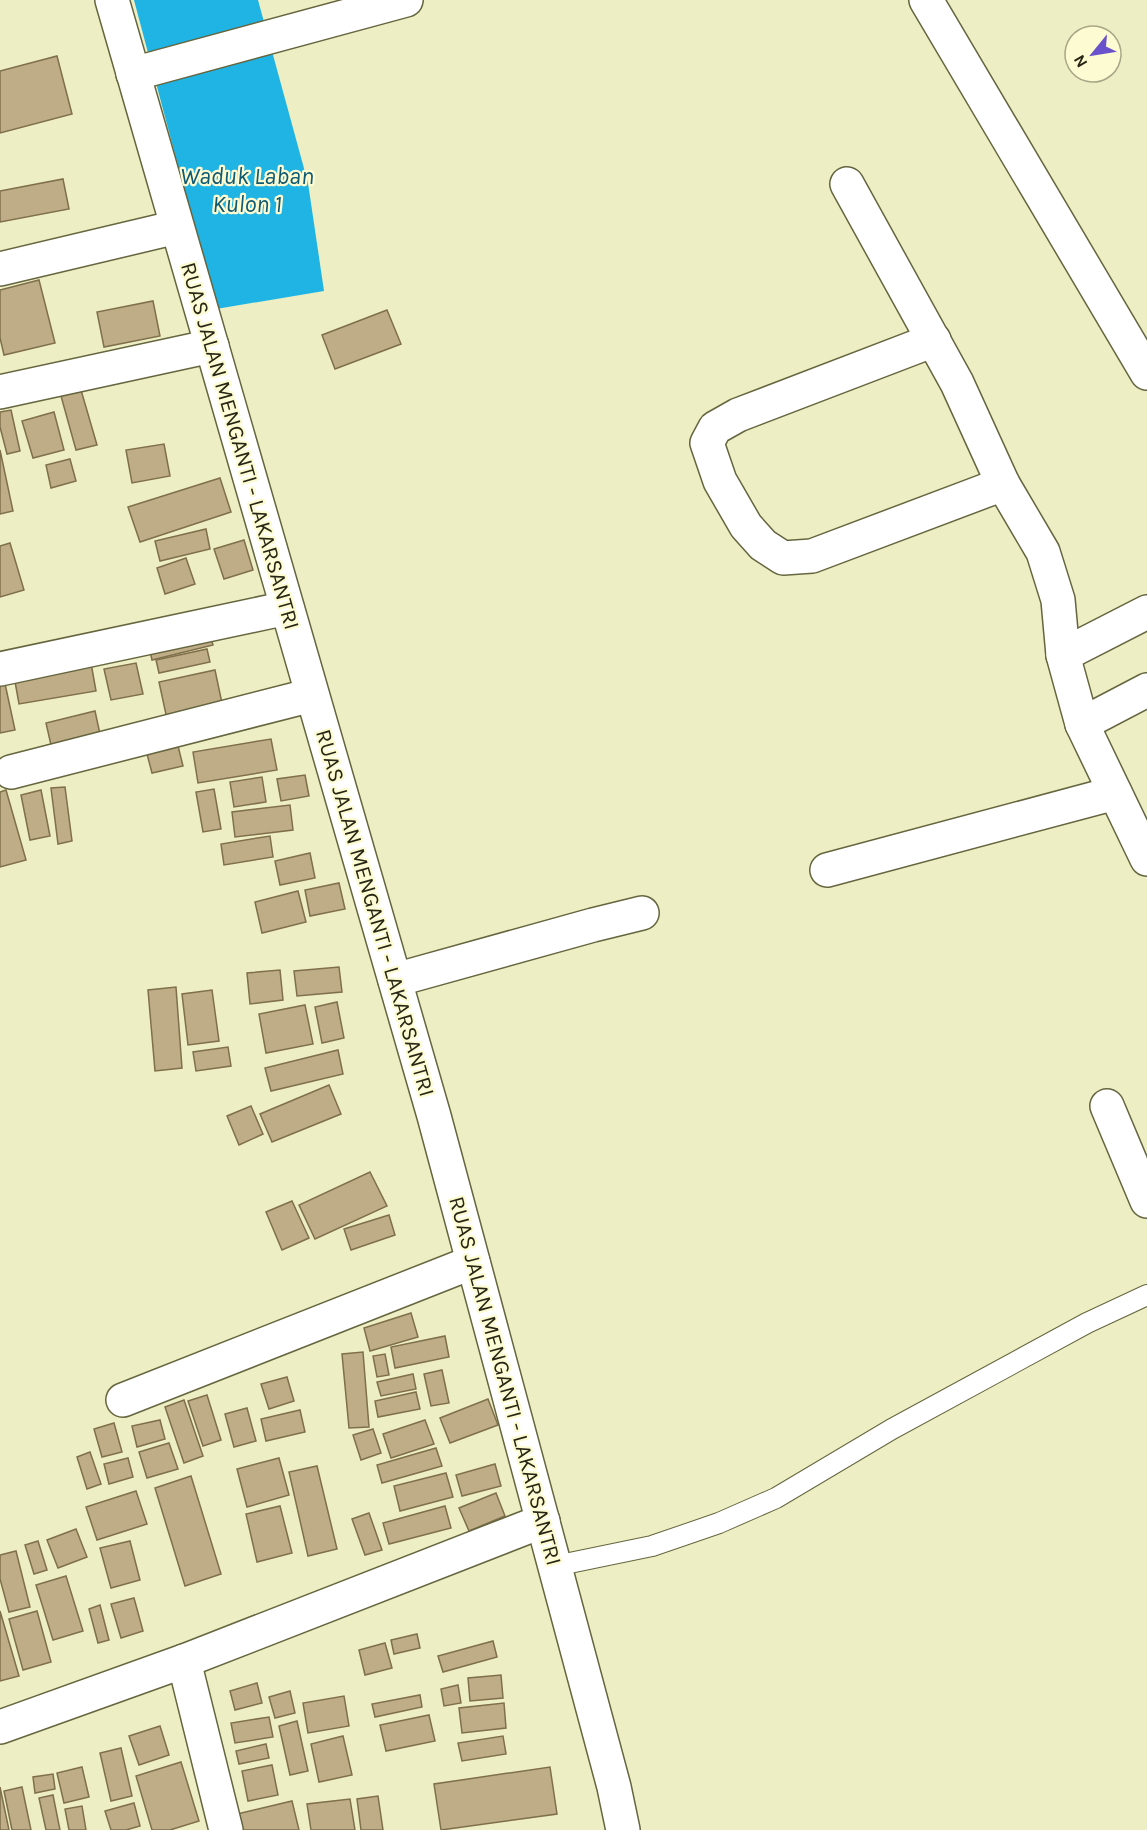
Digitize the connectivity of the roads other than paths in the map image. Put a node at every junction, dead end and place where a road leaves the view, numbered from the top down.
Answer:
1 (112, 0) edge
2 (406, 0) edge
3 (926, 0) edge
4 (134, 74) junction
5 (848, 184) dead end
6 (177, 227) junction
7 (0, 269) edge
8 (934, 340) junction
9 (212, 346) junction
10 (1147, 373) edge
11 (0, 392) edge
12 (1003, 484) junction
13 (287, 608) junction
14 (1147, 612) edge
15 (1064, 655) junction
16 (0, 669) edge
17 (1147, 690) edge
18 (312, 695) junction
19 (1082, 724) junction
20 (11, 772) dead end
21 (1115, 793) junction
22 (1147, 859) edge
23 (827, 870) dead end
24 (642, 913) dead end
25 (395, 980) junction
26 (1107, 1106) dead end
27 (1147, 1201) edge
28 (473, 1263) junction
29 (1147, 1295) edge
30 (123, 1400) dead end
31 (543, 1521) junction
32 (555, 1566) junction
33 (184, 1661) junction
34 (0, 1727) edge
35 (226, 1830) edge
36 (624, 1830) edge

1 - 4 street, RUAS JALAN MENGANTI - LAKARSANTRI
2 - 4 street
3 - 10 street
4 - 6 street, RUAS JALAN MENGANTI - LAKARSANTRI
5 - 8 street
6 - 7 street
6 - 9 street, RUAS JALAN MENGANTI - LAKARSANTRI
8 - 12 street
8 - 12 street
9 - 11 street
9 - 13 street, RUAS JALAN MENGANTI - LAKARSANTRI
12 - 15 street
13 - 16 street
13 - 18 street, RUAS JALAN MENGANTI - LAKARSANTRI
14 - 15 street
15 - 19 street
17 - 19 street
18 - 20 street
18 - 25 street, RUAS JALAN MENGANTI - LAKARSANTRI
19 - 21 street
21 - 22 street
21 - 23 street
24 - 25 street
25 - 28 street, RUAS JALAN MENGANTI - LAKARSANTRI
26 - 27 street
28 - 30 street
28 - 31 street, RUAS JALAN MENGANTI - LAKARSANTRI
29 - 32 lane
31 - 32 street, RUAS JALAN MENGANTI - LAKARSANTRI
31 - 33 street
32 - 36 street, RUAS JALAN MENGANTI - LAKARSANTRI
33 - 34 street
33 - 35 street

